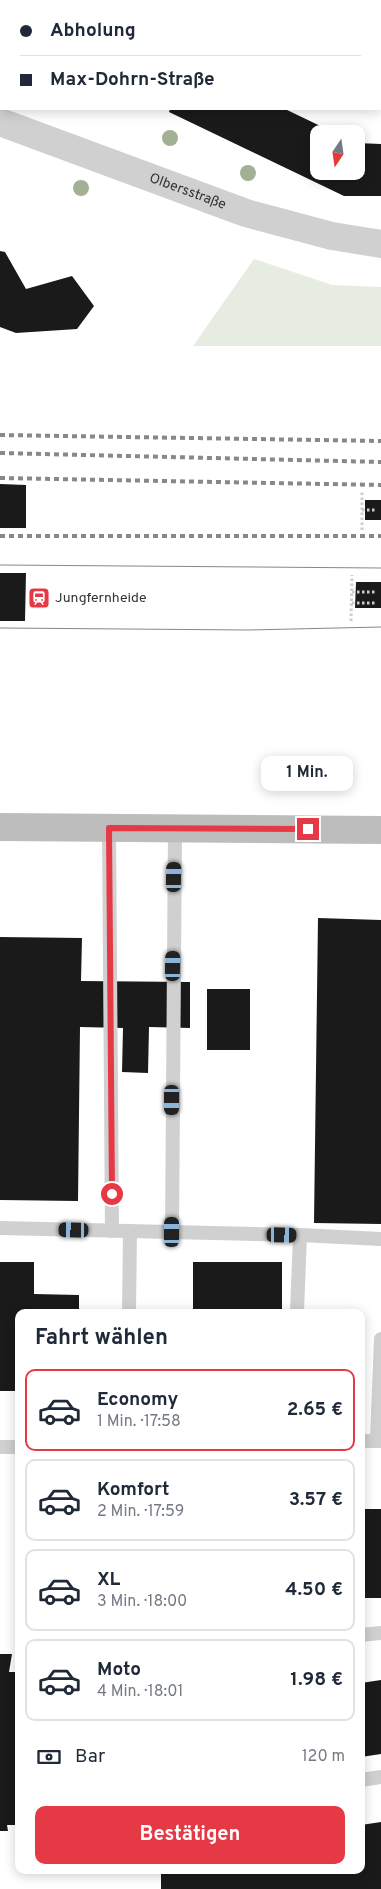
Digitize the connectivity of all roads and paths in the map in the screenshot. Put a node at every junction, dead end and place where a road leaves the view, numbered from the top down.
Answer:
1 (0, 122) edge
2 (381, 244) edge
3 (362, 491) dead end
4 (362, 510) junction
5 (377, 510) dead end
6 (362, 530) dead end
7 (352, 575) dead end
8 (352, 592) junction
9 (375, 592) dead end
10 (352, 603) junction
11 (375, 603) dead end
12 (351, 621) dead end
13 (0, 827) edge
14 (109, 828) junction
15 (174, 829) junction
16 (381, 830) edge
17 (0, 1228) edge
18 (112, 1231) junction
19 (130, 1232) junction
20 (172, 1232) junction
21 (300, 1235) junction
22 (381, 1239) edge
23 (129, 1309) edge
24 (297, 1309) edge
25 (381, 1339) edge
26 (365, 1441) edge
27 (379, 1441) edge
28 (0, 1447) edge
29 (15, 1447) edge
30 (381, 1633) edge
31 (365, 1635) edge
32 (381, 1777) edge
33 (365, 1779) edge

1 - 2 street, Olbersstraße
3 - 4 path
4 - 5 path
4 - 6 path
7 - 8 path
8 - 9 path
8 - 10 path
10 - 11 path
10 - 12 path
13 - 14 main road
14 - 15 main road
14 - 18 lane
15 - 16 main road
15 - 20 lane
17 - 18 lane
18 - 19 lane
19 - 20 lane
19 - 23 lane
20 - 21 lane
21 - 22 lane
21 - 24 lane
25 - 27 lane
26 - 27 lane
28 - 29 lane
30 - 31 lane
32 - 33 lane

